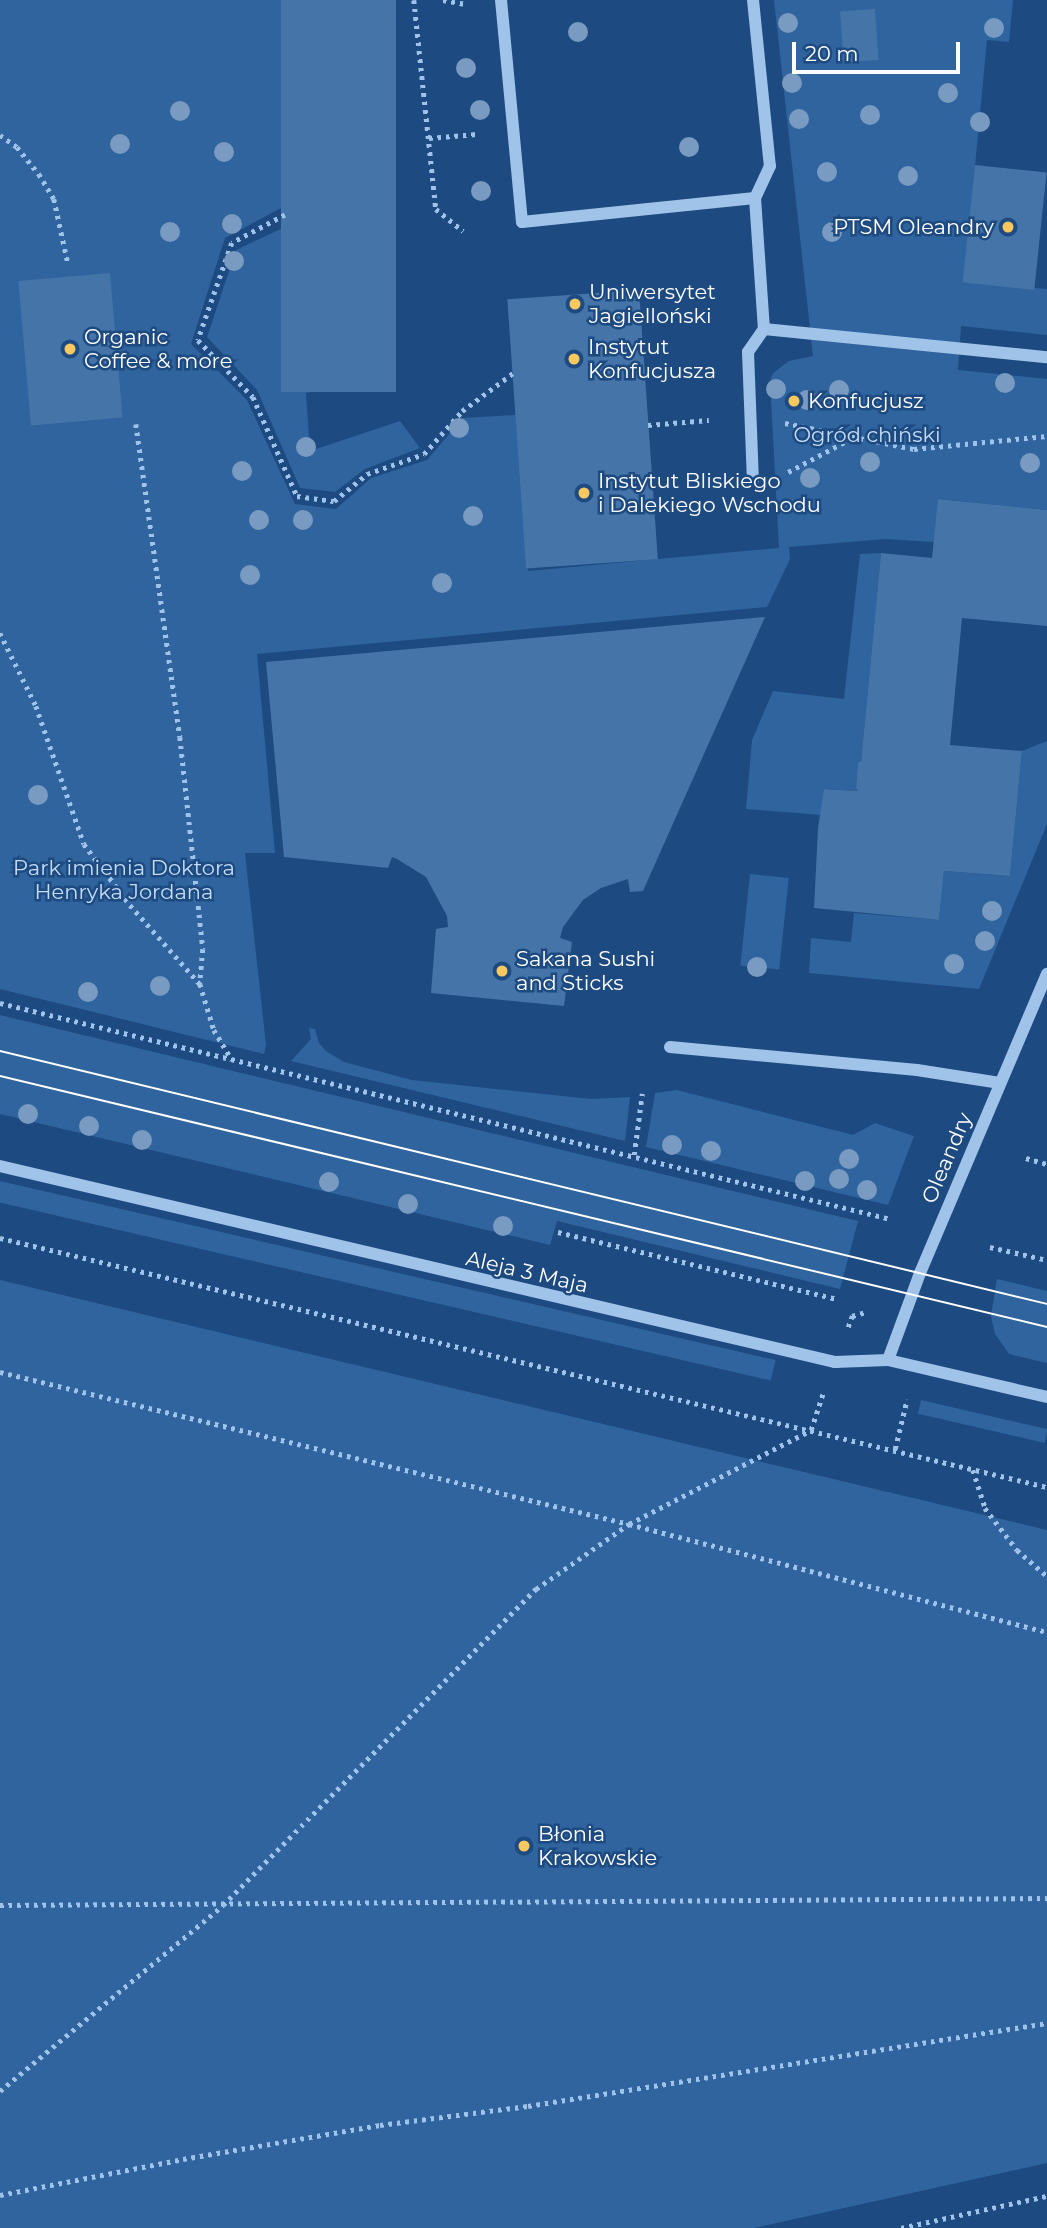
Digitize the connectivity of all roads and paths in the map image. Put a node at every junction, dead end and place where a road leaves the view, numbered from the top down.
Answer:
1 (414, 0) edge
2 (501, 0) edge
3 (753, 0) edge
4 (514, 132) junction
5 (0, 135) edge
6 (429, 138) junction
7 (755, 198) junction
8 (285, 215) dead end
9 (463, 231) dead end
10 (68, 263) dead end
11 (764, 329) junction
12 (1047, 357) edge
13 (513, 373) dead end
14 (751, 417) junction
15 (709, 420) dead end
16 (136, 424) dead end
17 (648, 425) dead end
18 (1047, 436) edge
19 (855, 437) junction
20 (754, 480) joint
21 (0, 633) edge
22 (1047, 974) edge
23 (200, 984) junction
24 (1044, 989) edge
25 (0, 1003) edge
26 (670, 1046) dead end
27 (232, 1060) junction
28 (1000, 1083) junction
29 (642, 1094) dead end
30 (634, 1155) junction
31 (1026, 1158) dead end
32 (1047, 1164) edge
33 (0, 1166) edge
34 (891, 1219) dead end
35 (558, 1232) dead end
36 (0, 1238) edge
37 (990, 1247) dead end
38 (1047, 1261) edge
39 (837, 1299) dead end
40 (888, 1360) junction
41 (0, 1372) edge
42 (825, 1391) dead end
43 (1047, 1397) edge
44 (907, 1398) dead end
45 (811, 1430) junction
46 (895, 1449) junction
47 (973, 1469) junction
48 (1047, 1487) edge
49 (629, 1524) junction
50 (1047, 1576) edge
51 (1047, 1632) edge
52 (1047, 1898) edge
53 (0, 1905) edge
54 (223, 1905) junction
55 (1047, 2023) edge
56 (0, 2091) edge
57 (0, 2195) edge
58 (1047, 2196) edge
59 (901, 2228) edge

1 - 6 path
2 - 4 street
3 - 7 street
4 - 6 path
4 - 7 street
5 - 10 path
6 - 9 path
7 - 11 street
8 - 13 path
11 - 12 street
11 - 14 street
14 - 19 path
14 - 20 street
15 - 17 path
16 - 23 path
18 - 19 path
19 - 20 path
21 - 23 path
22 - 24 street, Oleandry
23 - 27 path
24 - 28 street, Oleandry
25 - 27 path
26 - 28 street
27 - 30 path
28 - 40 street, Oleandry
29 - 30 path
30 - 34 path
31 - 32 path
33 - 40 street, Aleja 3 Maja
35 - 39 path
36 - 45 path
37 - 38 path
40 - 43 street, Aleja 3 Maja
41 - 49 path
42 - 45 path
44 - 46 path
45 - 46 path
45 - 49 path
46 - 47 path
47 - 48 path
47 - 50 path
49 - 51 path
49 - 54 path
52 - 54 path
53 - 54 path
54 - 56 path
55 - 57 path
58 - 59 path

